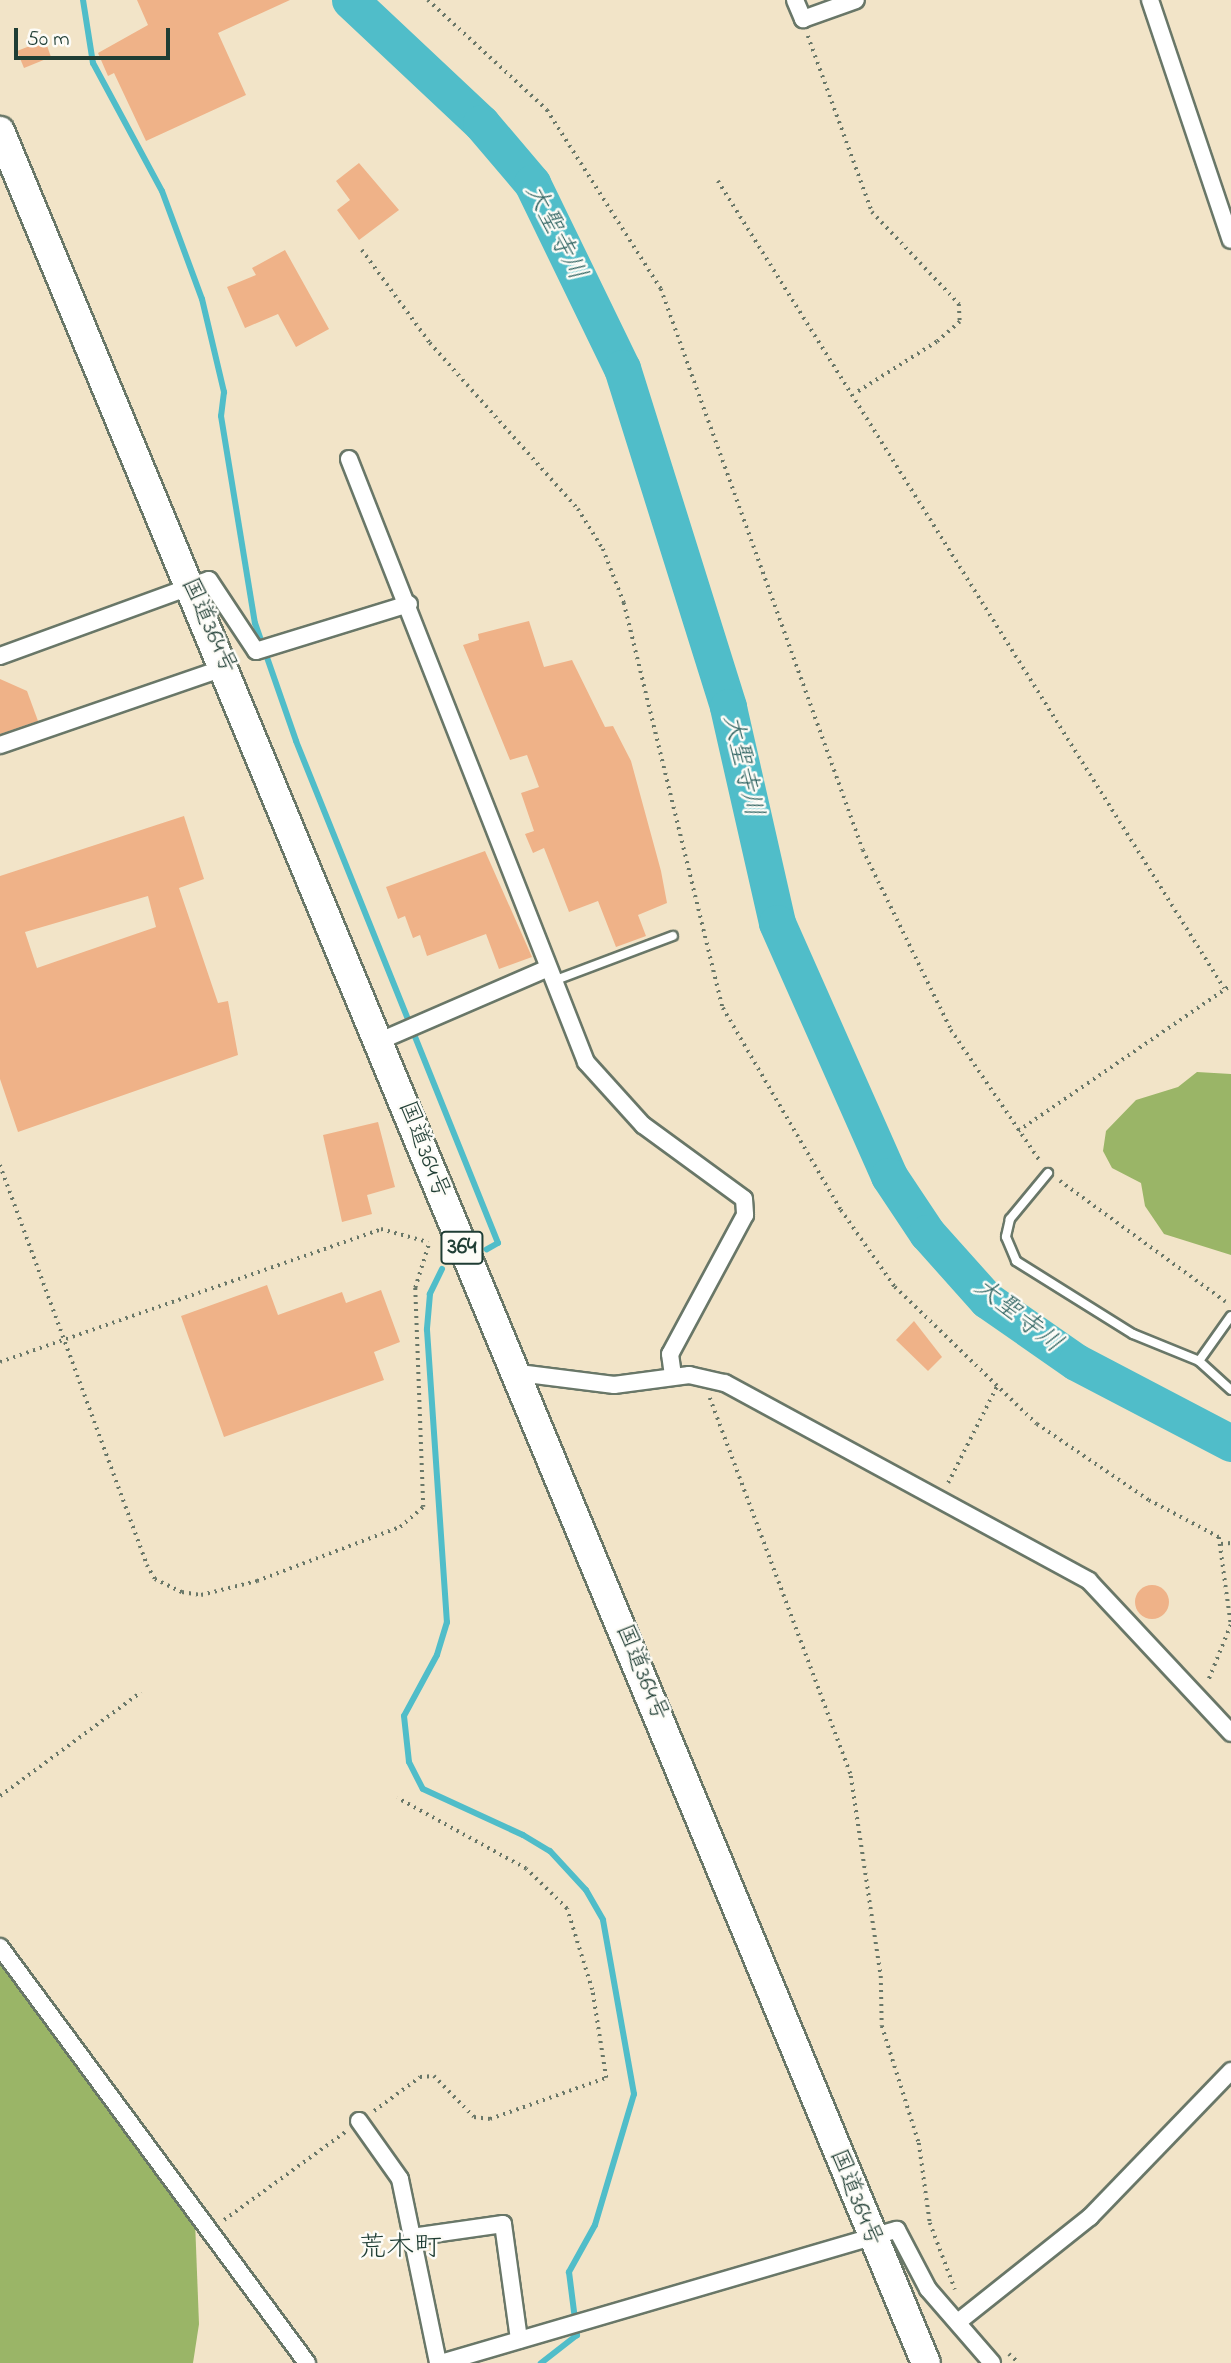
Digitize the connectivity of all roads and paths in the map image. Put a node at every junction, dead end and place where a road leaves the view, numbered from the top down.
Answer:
1 (428, 0) edge
2 (795, 0) edge
3 (856, 0) edge
4 (1150, 0) edge
5 (803, 19) junction
6 (0, 131) edge
7 (718, 181) dead end
8 (1231, 240) edge
9 (362, 250) dead end
10 (856, 393) junction
11 (349, 459) dead end
12 (189, 584) junction
13 (409, 604) junction
14 (0, 656) edge
15 (227, 667) junction
16 (0, 745) edge
17 (673, 936) dead end
18 (550, 974) junction
19 (1227, 987) edge
20 (1231, 993) edge
21 (382, 1040) junction
22 (1018, 1130) junction
23 (0, 1165) edge
24 (1048, 1172) junction
25 (441, 1236) junction
26 (1231, 1305) edge
27 (1231, 1316) edge
28 (63, 1340) junction
29 (1199, 1361) junction
30 (0, 1362) edge
31 (519, 1374) junction
32 (673, 1376) junction
33 (704, 1376) junction
34 (998, 1383) junction
35 (1231, 1390) edge
36 (941, 1497) junction
37 (1231, 1543) edge
38 (1221, 1544) junction
39 (141, 1692) dead end
40 (1197, 1696) junction
41 (1231, 1733) edge
42 (0, 1796) edge
43 (397, 1798) dead end
44 (0, 1947) edge
45 (1231, 2071) edge
46 (359, 2121) junction
47 (211, 2229) junction
48 (412, 2237) junction
49 (871, 2237) junction
50 (964, 2318) junction
51 (519, 2340) junction
52 (1001, 2346) dead end
53 (307, 2363) edge
54 (439, 2363) edge
55 (926, 2363) edge
56 (992, 2363) edge
57 (1019, 2363) edge

1 - 22 path
2 - 5 street
3 - 5 street
4 - 8 street
5 - 10 path
6 - 12 highway, 国道364号 / 364
7 - 10 path
9 - 34 path
10 - 19 path
11 - 13 street
12 - 13 street
12 - 14 street
12 - 15 highway, 国道364号 / 364
13 - 18 street
15 - 16 street
15 - 21 highway, 国道364号 / 364
17 - 18 lane
18 - 21 street
18 - 32 street
19 - 20 path
19 - 22 path
21 - 25 highway, 国道364号 / 364
22 - 24 path
23 - 28 path
24 - 26 path
24 - 29 lane
25 - 28 path
25 - 28 path
25 - 31 highway, 国道364号 / 364
27 - 29 lane
28 - 30 path
29 - 35 lane
31 - 32 street
31 - 49 highway, 国道364号 / 364
32 - 33 street
33 - 36 street
33 - 50 path
34 - 36 path
34 - 38 path
36 - 40 street
37 - 38 path
38 - 40 path
39 - 42 path
40 - 41 street
43 - 46 path
44 - 47 street
45 - 50 street
46 - 47 path
46 - 48 street
47 - 53 street
48 - 51 street
48 - 54 street
49 - 50 street
49 - 51 street
49 - 55 highway, 国道364号 / 364
50 - 56 street
51 - 54 street
52 - 57 path

